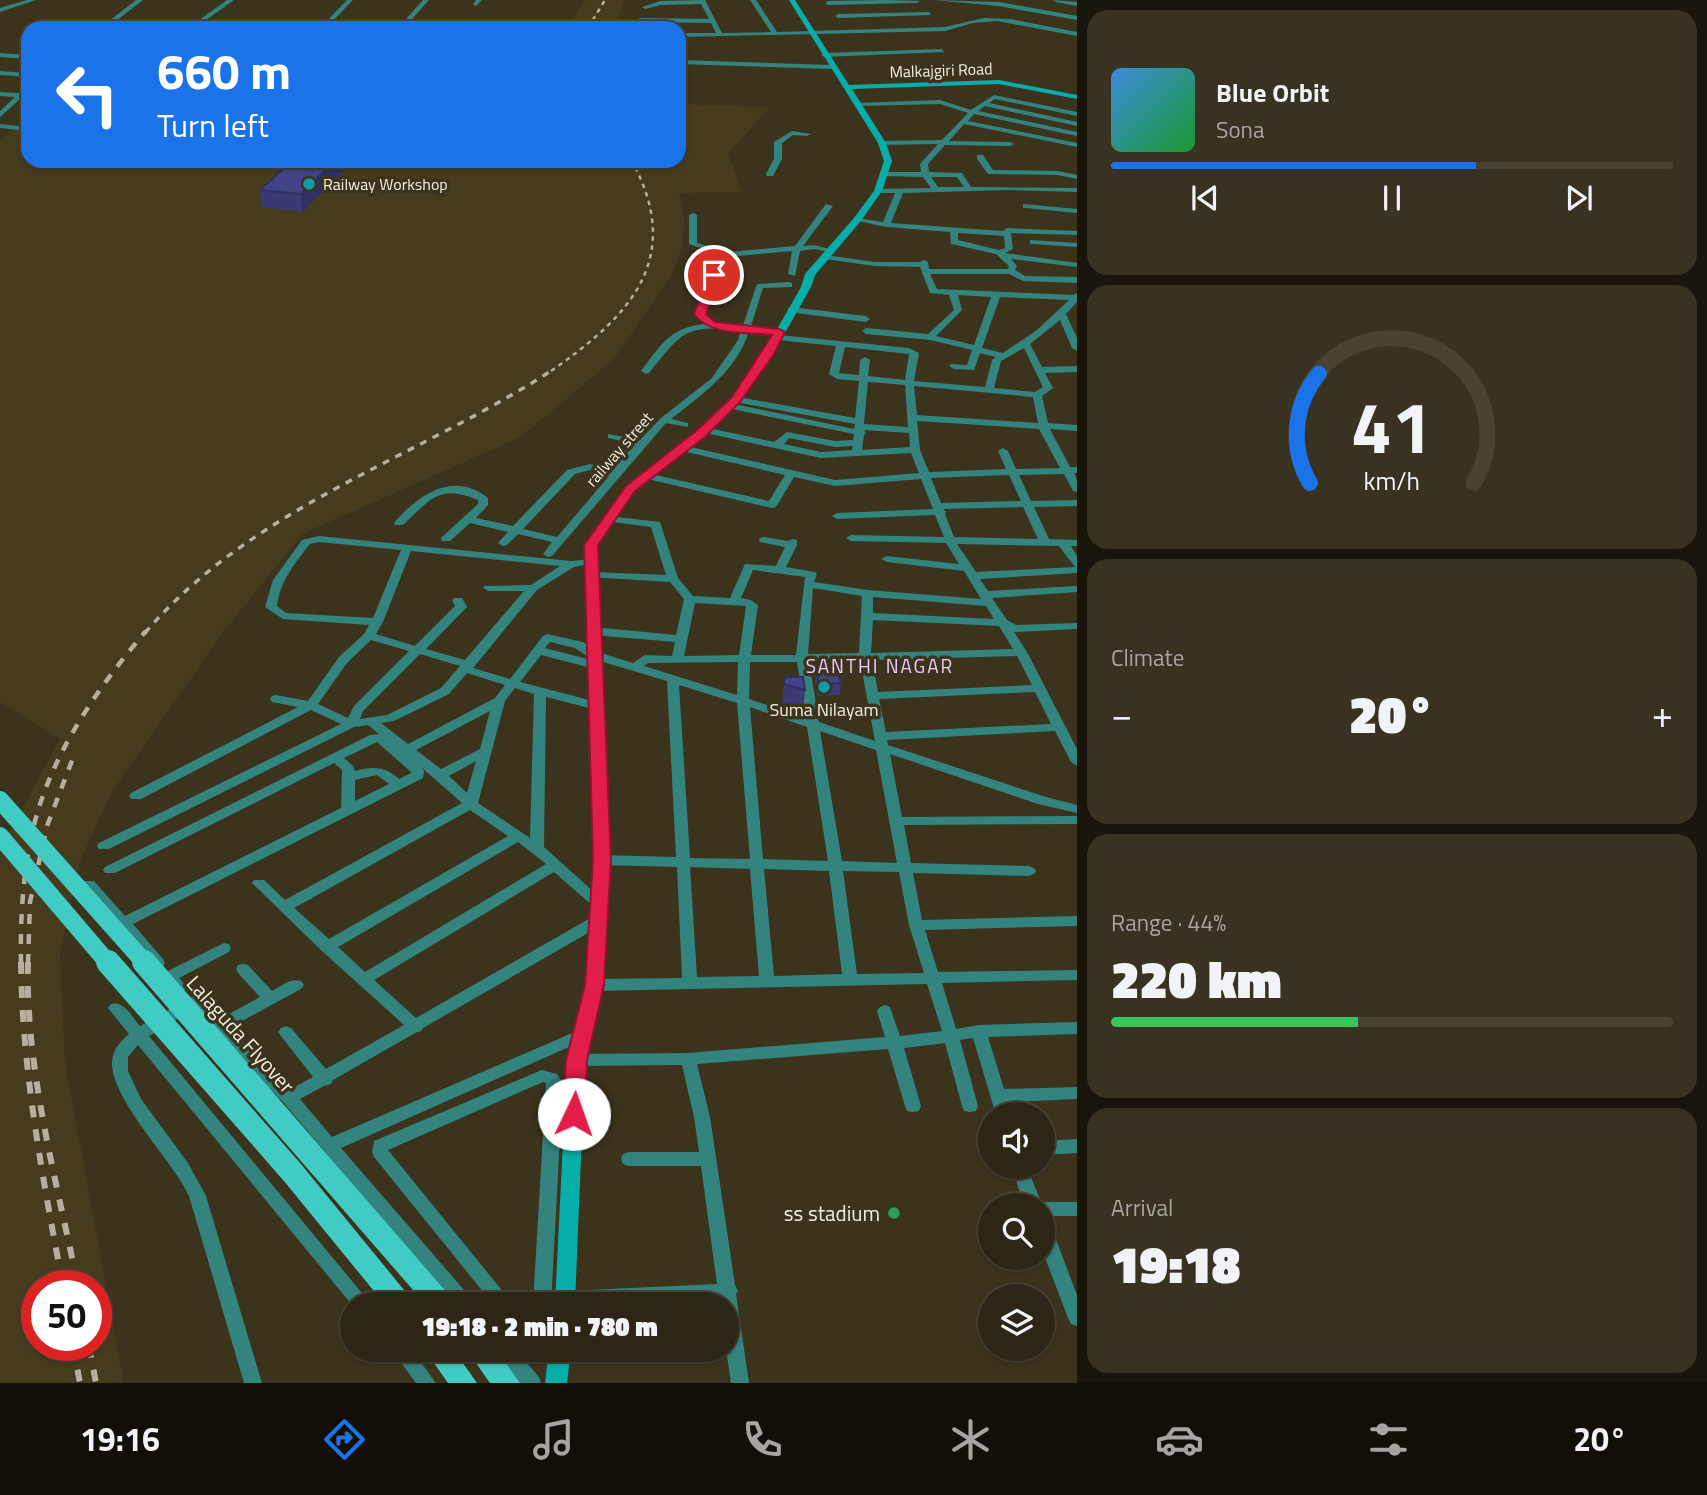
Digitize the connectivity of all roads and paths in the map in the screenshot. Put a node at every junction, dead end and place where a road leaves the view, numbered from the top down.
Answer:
1 (33, 0) edge
2 (140, 0) edge
3 (231, 0) edge
4 (349, 0) edge
5 (426, 0) edge
6 (753, 0) edge
7 (792, 0) edge
8 (917, 0) edge
9 (936, 0) edge
10 (1008, 0) edge
11 (1056, 0) edge
12 (703, 1) edge
13 (828, 1) edge
14 (874, 1) edge
15 (951, 1) edge
16 (646, 4) edge
17 (1077, 4) edge
18 (997, 5) junction
19 (0, 10) edge
20 (1077, 12) edge
21 (929, 14) junction
22 (984, 14) junction
23 (884, 15) junction
24 (838, 16) junction
25 (1077, 18) edge
26 (640, 20) joint
27 (113, 21) edge
28 (201, 21) edge
29 (330, 21) edge
30 (407, 21) edge
31 (713, 21) junction
32 (972, 21) junction
33 (998, 21) junction
34 (945, 29) junction
35 (894, 30) junction
36 (849, 32) junction
37 (811, 33) junction
38 (775, 34) junction
39 (1077, 34) edge
40 (720, 35) junction
41 (686, 36) edge
42 (942, 51) dead end
43 (0, 55) edge
44 (824, 55) junction
45 (21, 56) edge
46 (686, 62) edge
47 (832, 68) junction
48 (0, 73) edge
49 (21, 74) edge
50 (846, 87) junction
51 (0, 93) edge
52 (21, 95) joint
53 (1077, 97) edge
54 (985, 101) junction
55 (940, 102) junction
56 (964, 102) dead end
57 (858, 104) junction
58 (1077, 106) edge
59 (972, 112) junction
60 (1077, 114) edge
61 (0, 115) edge
62 (963, 122) junction
63 (1077, 124) edge
64 (0, 126) edge
65 (21, 128) edge
66 (1002, 129) junction
67 (807, 134) dead end
68 (1077, 134) edge
69 (943, 142) junction
70 (882, 143) junction
71 (1010, 144) junction
72 (1077, 145) edge
73 (1015, 153) dead end
74 (980, 157) dead end
75 (1077, 168) edge
76 (770, 174) dead end
77 (884, 174) junction
78 (925, 174) junction
79 (1073, 176) edge
80 (969, 189) junction
81 (1065, 189) junction
82 (936, 190) junction
83 (1077, 190) edge
84 (878, 191) junction
85 (900, 191) junction
86 (829, 206) dead end
87 (1026, 206) dead end
88 (1077, 211) edge
89 (693, 215) dead end
90 (857, 220) junction
91 (1058, 220) junction
92 (886, 225) junction
93 (954, 230) junction
94 (1077, 233) edge
95 (1006, 234) junction
96 (804, 238) junction
97 (1033, 242) dead end
98 (1077, 245) edge
99 (796, 250) junction
100 (823, 251) junction
101 (727, 254) junction
102 (1001, 254) junction
103 (1077, 265) edge
104 (924, 266) junction
105 (970, 271) junction
106 (1011, 271) junction
107 (1077, 281) edge
108 (976, 283) dead end
109 (953, 293) junction
110 (996, 294) junction
111 (1072, 305) edge
112 (791, 310) junction
113 (866, 319) dead end
114 (712, 325) junction
115 (746, 328) junction
116 (866, 331) dead end
117 (778, 335) junction
118 (930, 337) junction
119 (841, 344) junction
120 (1026, 344) junction
121 (976, 347) junction
122 (1077, 348) edge
123 (1004, 356) junction
124 (866, 360) dead end
125 (954, 366) dead end
126 (1077, 369) edge
127 (1040, 370) junction
128 (646, 371) dead end
129 (864, 378) junction
130 (909, 383) junction
131 (989, 390) junction
132 (1037, 395) junction
133 (733, 403) junction
134 (913, 418) junction
135 (664, 420) junction
136 (685, 425) dead end
137 (1044, 428) junction
138 (1077, 428) edge
139 (704, 430) junction
140 (913, 430) junction
141 (611, 436) dead end
142 (860, 436) junction
143 (642, 443) junction
144 (682, 448) junction
145 (915, 450) junction
146 (1003, 451) dead end
147 (1072, 470) edge
148 (1012, 471) junction
149 (791, 474) junction
150 (618, 475) junction
151 (927, 475) junction
152 (647, 476) junction
153 (1077, 489) edge
154 (1077, 503) edge
155 (1030, 504) junction
156 (940, 509) junction
157 (837, 516) dead end
158 (468, 519) junction
159 (609, 519) junction
160 (399, 523) dead end
161 (516, 530) junction
162 (851, 538) dead end
163 (446, 539) dead end
164 (764, 540) dead end
165 (561, 541) junction
166 (951, 542) junction
167 (503, 543) dead end
168 (1045, 543) junction
169 (1077, 543) edge
170 (1063, 544) junction
171 (407, 548) junction
172 (548, 554) dead end
173 (887, 559) dead end
174 (571, 564) junction
175 (1077, 564) edge
176 (592, 568) junction
177 (780, 569) junction
178 (1077, 570) edge
179 (970, 572) junction
180 (673, 579) junction
181 (808, 584) junction
182 (489, 587) dead end
183 (533, 588) junction
184 (1077, 589) edge
185 (868, 593) junction
186 (690, 599) junction
187 (988, 599) junction
188 (458, 600) dead end
189 (734, 601) junction
190 (868, 615) junction
191 (377, 622) junction
192 (1004, 623) junction
193 (1075, 629) edge
194 (593, 631) junction
195 (647, 635) junction
196 (369, 636) junction
197 (682, 639) junction
198 (420, 650) junction
199 (1021, 653) junction
200 (802, 656) junction
201 (865, 656) junction
202 (677, 659) junction
203 (594, 660) junction
204 (744, 660) junction
205 (640, 663) junction
206 (467, 667) junction
207 (673, 681) junction
208 (513, 683) junction
209 (1039, 688) junction
210 (540, 692) junction
211 (872, 696) junction
212 (276, 699) dead end
213 (499, 701) junction
214 (743, 701) junction
215 (311, 705) junction
216 (597, 706) junction
217 (369, 720) junction
218 (351, 724) junction
219 (814, 726) junction
220 (1059, 727) junction
221 (882, 742) junction
222 (405, 750) junction
223 (483, 752) junction
224 (336, 758) junction
225 (1077, 762) edge
226 (440, 775) junction
227 (347, 778) junction
228 (398, 785) junction
229 (136, 796) dead end
230 (0, 800) edge
231 (471, 804) junction
232 (1077, 809) edge
233 (348, 810) junction
234 (1077, 820) edge
235 (897, 821) junction
236 (0, 836) edge
237 (517, 837) junction
238 (104, 846) dead end
239 (537, 849) junction
240 (602, 860) junction
241 (685, 862) junction
242 (757, 863) junction
243 (835, 864) junction
244 (555, 865) junction
245 (904, 866) junction
246 (110, 870) dead end
247 (1029, 871) dead end
248 (259, 883) dead end
249 (89, 884) dead end
250 (598, 902) junction
251 (284, 907) junction
252 (597, 921) junction
253 (1077, 921) edge
254 (123, 923) junction
255 (916, 925) junction
256 (327, 947) junction
257 (224, 948) dead end
258 (243, 969) dead end
259 (1077, 975) edge
260 (169, 977) junction
261 (365, 978) junction
262 (931, 978) junction
263 (850, 980) junction
264 (767, 981) junction
265 (690, 983) junction
266 (296, 985) dead end
267 (595, 985) junction
268 (270, 998) junction
269 (194, 1003) junction
270 (116, 1008) dead end
271 (885, 1011) dead end
272 (218, 1027) junction
273 (416, 1027) junction
274 (1077, 1028) edge
275 (978, 1031) junction
276 (286, 1032) dead end
277 (583, 1035) junction
278 (139, 1036) junction
279 (951, 1036) junction
280 (895, 1042) junction
281 (688, 1059) junction
282 (576, 1060) junction
283 (325, 1080) junction
284 (472, 1083) junction
285 (1077, 1093) edge
286 (999, 1096) junction
287 (289, 1098) junction
288 (477, 1102) junction
289 (1001, 1102) edge
290 (970, 1106) dead end
291 (913, 1107) dead end
292 (331, 1145) junction
293 (1077, 1146) edge
294 (1055, 1147) edge
295 (629, 1159) dead end
296 (708, 1159) junction
297 (1055, 1209) edge
298 (1077, 1209) edge
299 (1055, 1260) edge
300 (729, 1291) junction
301 (352, 1292) edge
302 (390, 1292) edge
303 (431, 1292) edge
304 (455, 1292) edge
305 (494, 1292) edge
306 (543, 1292) edge
307 (565, 1292) edge
308 (714, 1292) edge
309 (1077, 1318) edge
310 (410, 1362) edge
311 (447, 1362) edge
312 (490, 1362) edge
313 (514, 1362) edge
314 (558, 1362) edge
315 (253, 1383) edge
316 (427, 1383) edge
317 (464, 1383) edge
318 (507, 1383) edge
319 (532, 1383) edge
320 (556, 1383) edge
321 (740, 1383) edge

1 - 19 street
2 - 27 street
3 - 28 street
4 - 29 street
5 - 30 street
6 - 38 street
7 - 37 main road
8 - 14 street
8 - 21 street
9 - 15 street
10 - 18 street
10 - 20 street
11 - 17 street
12 - 16 street
12 - 31 street
13 - 14 street
13 - 24 street
14 - 23 street
15 - 18 street
15 - 22 street
16 - 26 street
18 - 22 street
18 - 25 street
21 - 23 street
21 - 34 street
22 - 32 street
22 - 33 street
23 - 24 street
23 - 35 street
24 - 36 street
26 - 31 street
31 - 40 street
32 - 33 street
32 - 34 street
33 - 39 street
34 - 35 street
35 - 36 street
36 - 37 street
37 - 38 street
37 - 44 main road
38 - 40 street
40 - 41 street
42 - 44 street
43 - 45 street
44 - 47 main road
46 - 47 street
47 - 50 main road
48 - 49 street
50 - 53 main road, Malkajgiri Road
50 - 57 main road
51 - 52 street
52 - 61 street
54 - 58 street
54 - 59 street
54 - 60 street
54 - 63 street
55 - 56 street
55 - 57 street
55 - 59 street
57 - 70 main road
59 - 62 street
59 - 68 street
62 - 66 street
62 - 69 street
64 - 65 street
66 - 71 street
66 - 72 street
67 - 76 street
69 - 70 street
69 - 71 street
69 - 78 street
70 - 77 main road
71 - 73 street
74 - 79 street
75 - 79 street
77 - 78 street
77 - 84 main road
78 - 80 street
78 - 82 street
80 - 81 street
80 - 82 street
81 - 83 street
81 - 91 street
82 - 85 street
84 - 85 street
84 - 90 main road
85 - 92 street
86 - 96 street
87 - 91 street
88 - 91 street
89 - 101 street
90 - 92 street
90 - 100 main road
91 - 94 street
91 - 95 street
92 - 93 street
93 - 95 street
93 - 102 street
95 - 102 street
96 - 99 street
96 - 100 street
97 - 98 street
99 - 100 street
99 - 101 street
99 - 115 street, railway street
100 - 104 street
100 - 112 main road
101 - 114 street
102 - 103 street
102 - 106 street
104 - 105 street
104 - 109 street
105 - 106 street
105 - 108 street
106 - 107 street
109 - 110 street
109 - 118 street
110 - 111 street
110 - 121 street
111 - 120 street
111 - 122 street
112 - 113 street
112 - 117 main road
114 - 115 street
114 - 128 street
115 - 117 street
115 - 135 street, railway street
116 - 118 street
117 - 119 street
117 - 133 main road
118 - 121 street
119 - 129 street
119 - 130 street
120 - 123 street
120 - 127 street
121 - 123 street
121 - 125 street
123 - 131 street
124 - 129 street
126 - 127 street
127 - 132 street
129 - 130 street
129 - 142 street
130 - 131 street
130 - 134 street
131 - 132 street
132 - 137 street
133 - 139 main road
133 - 142 street
134 - 137 street
134 - 140 street
135 - 136 street
135 - 143 street, railway street
137 - 138 street
137 - 147 street
139 - 142 street
139 - 144 main road
140 - 142 street
140 - 145 street
141 - 143 street
142 - 145 street
143 - 150 street, railway street
144 - 149 street
144 - 152 main road
145 - 151 street
146 - 148 street
147 - 148 street
147 - 153 street
148 - 151 street
148 - 155 street
149 - 151 street
149 - 152 street
150 - 161 street
150 - 165 street, railway street
151 - 156 street
152 - 159 main road
154 - 155 street
155 - 156 street
155 - 168 street
156 - 157 street
156 - 166 street
158 - 160 street
158 - 161 street
158 - 163 street
159 - 176 main road
159 - 180 street
161 - 165 street
161 - 167 street
162 - 166 street
164 - 177 street
165 - 172 street, railway street
166 - 168 street
166 - 179 street
168 - 170 street
169 - 170 street
170 - 175 street
171 - 174 street
171 - 191 street
171 - 191 street
173 - 179 street
174 - 176 street
174 - 183 street
176 - 180 street
176 - 194 main road
177 - 181 street
177 - 189 street
178 - 179 street
179 - 187 street
180 - 186 street
181 - 185 street
181 - 200 street
182 - 183 street
183 - 206 street
184 - 187 street
185 - 187 street
185 - 190 street
186 - 189 street
186 - 197 street
187 - 192 street
188 - 198 street
189 - 204 street
190 - 192 street
190 - 201 street
191 - 196 street
192 - 193 street
192 - 199 street
194 - 195 street
194 - 203 main road
195 - 197 street
195 - 205 street
196 - 198 street
196 - 215 street
197 - 202 street
198 - 206 street
198 - 218 street
199 - 201 street
199 - 209 street
200 - 201 street
200 - 204 street
200 - 219 street
201 - 211 street
202 - 204 street
202 - 205 street
203 - 205 street
203 - 208 street
203 - 216 main road
204 - 214 street
205 - 207 street
206 - 208 street
206 - 217 street
207 - 214 street
207 - 241 street
208 - 210 street
208 - 213 street
209 - 211 street
209 - 220 street
210 - 216 street
210 - 239 street
211 - 221 street
212 - 215 street
213 - 222 street
213 - 223 street
214 - 219 street
214 - 242 street
215 - 218 street
215 - 229 street
216 - 240 main road
217 - 218 street
217 - 222 street
218 - 238 street
219 - 221 street
219 - 243 street
220 - 221 street
220 - 225 street
221 - 232 street
221 - 235 street
222 - 226 street
223 - 226 street
223 - 231 street
224 - 227 street
224 - 228 street
224 - 246 street
226 - 231 street
227 - 228 street
227 - 233 street
228 - 233 street
230 - 303 main road, Lalaguda Flyover, bridge
231 - 237 street
231 - 251 street
233 - 254 street
234 - 235 street
235 - 245 street
236 - 302 main road, bridge
237 - 239 street
237 - 256 street
239 - 244 street
240 - 241 street
240 - 250 main road
241 - 242 street
241 - 265 street
242 - 243 street
242 - 264 street
243 - 245 street
243 - 263 street
244 - 250 street
244 - 261 street
245 - 247 street
245 - 255 street
248 - 251 street
249 - 254 street
250 - 252 main road
251 - 256 street
252 - 267 main road
252 - 273 street
253 - 255 street
254 - 260 street
255 - 262 street
256 - 261 street
257 - 260 street
258 - 268 street
259 - 262 street
260 - 269 street
261 - 273 street
262 - 263 street
262 - 279 street
263 - 264 street
264 - 265 street
265 - 267 street
266 - 268 street
267 - 277 main road
268 - 272 street
269 - 272 street
269 - 278 street
270 - 278 street
271 - 280 street
272 - 287 street
273 - 283 street
274 - 275 street
275 - 279 street
275 - 286 street
276 - 283 street
277 - 282 main road
277 - 284 street
278 - 301 street
278 - 315 street
279 - 280 street
279 - 290 street
280 - 281 street
280 - 291 street
281 - 282 street
281 - 296 street
282 - 307 main road
283 - 287 street
284 - 288 street
284 - 292 street
285 - 286 street
286 - 289 street
287 - 292 street
288 - 305 street
288 - 306 street
292 - 304 street
293 - 294 street
295 - 296 street
296 - 300 street
297 - 298 street
299 - 309 street
300 - 308 street
300 - 321 street
310 - 316 street
311 - 317 main road
312 - 318 main road
313 - 319 street
314 - 320 main road

